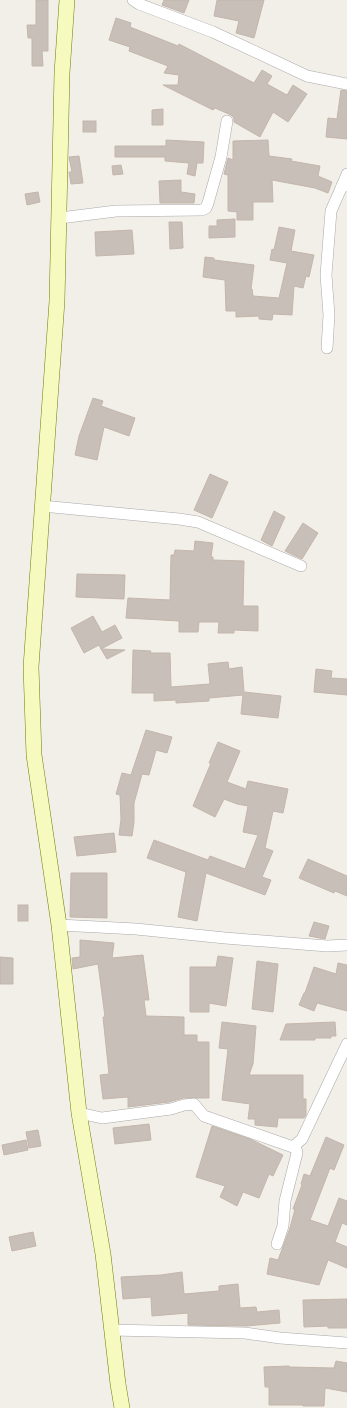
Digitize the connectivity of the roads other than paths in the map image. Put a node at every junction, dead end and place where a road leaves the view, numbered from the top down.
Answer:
1 (67, 0) edge
2 (133, 0) edge
3 (347, 84) edge
4 (227, 121) dead end
5 (347, 174) edge
6 (344, 186) edge
7 (60, 218) junction
8 (327, 348) dead end
9 (42, 506) junction
10 (301, 566) dead end
11 (59, 925) junction
12 (347, 945) edge
13 (347, 1044) edge
14 (80, 1113) junction
15 (293, 1147) junction
16 (277, 1244) dead end
17 (111, 1330) junction
18 (347, 1343) edge
19 (122, 1408) edge

1 - 7 main road
2 - 3 street
4 - 7 street
5 - 6 street
6 - 8 street
7 - 9 main road
9 - 10 street
9 - 11 main road
11 - 12 street
11 - 14 main road
13 - 15 street
14 - 15 street
14 - 17 main road
15 - 16 street
17 - 18 street
17 - 19 main road

